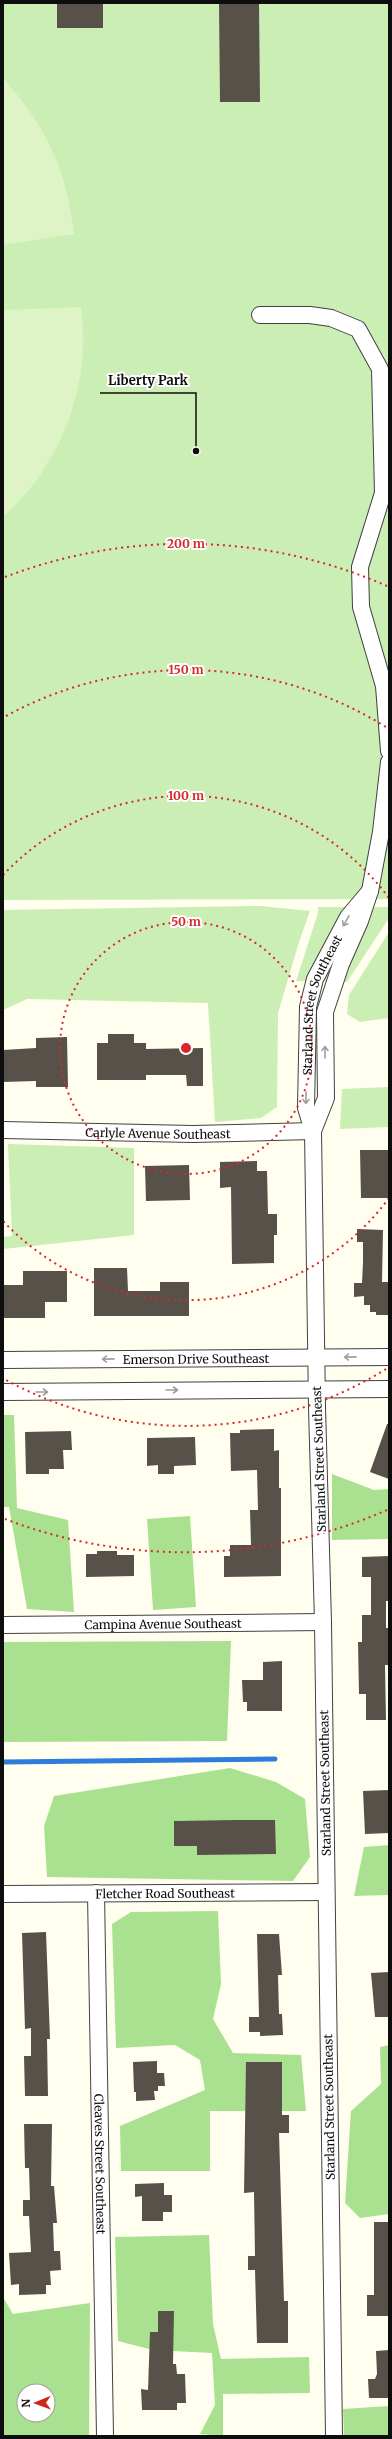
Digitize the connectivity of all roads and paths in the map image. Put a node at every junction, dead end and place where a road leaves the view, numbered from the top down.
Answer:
1 (260, 314) dead end
2 (389, 751) edge
3 (389, 762) edge
4 (3, 1130) edge
5 (313, 1131) junction
6 (389, 1357) edge
7 (316, 1358) junction
8 (3, 1360) edge
9 (316, 1389) junction
10 (389, 1389) edge
11 (3, 1392) edge
12 (323, 1622) junction
13 (3, 1625) edge
14 (326, 1892) junction
15 (96, 1893) junction
16 (3, 1894) edge
17 (105, 2436) edge
18 (334, 2436) edge

1 - 2 street
3 - 5 street, Starland Street Southeast
4 - 5 street, Carlyle Avenue Southeast
5 - 7 street, Starland Street Southeast
6 -> 7 street, Emerson Drive Southeast
7 -> 8 street, Emerson Drive Southeast
7 - 9 street, Starland Street Southeast
9 - 10 street
11 -> 9 street
9 - 12 street, Starland Street Southeast
12 - 13 street, Campina Avenue Southeast
12 - 14 street, Starland Street Southeast
14 - 15 street, Fletcher Road Southeast
14 - 18 street, Starland Street Southeast
15 - 16 street, Fletcher Road Southeast
15 - 17 street, Cleaves Street Southeast

